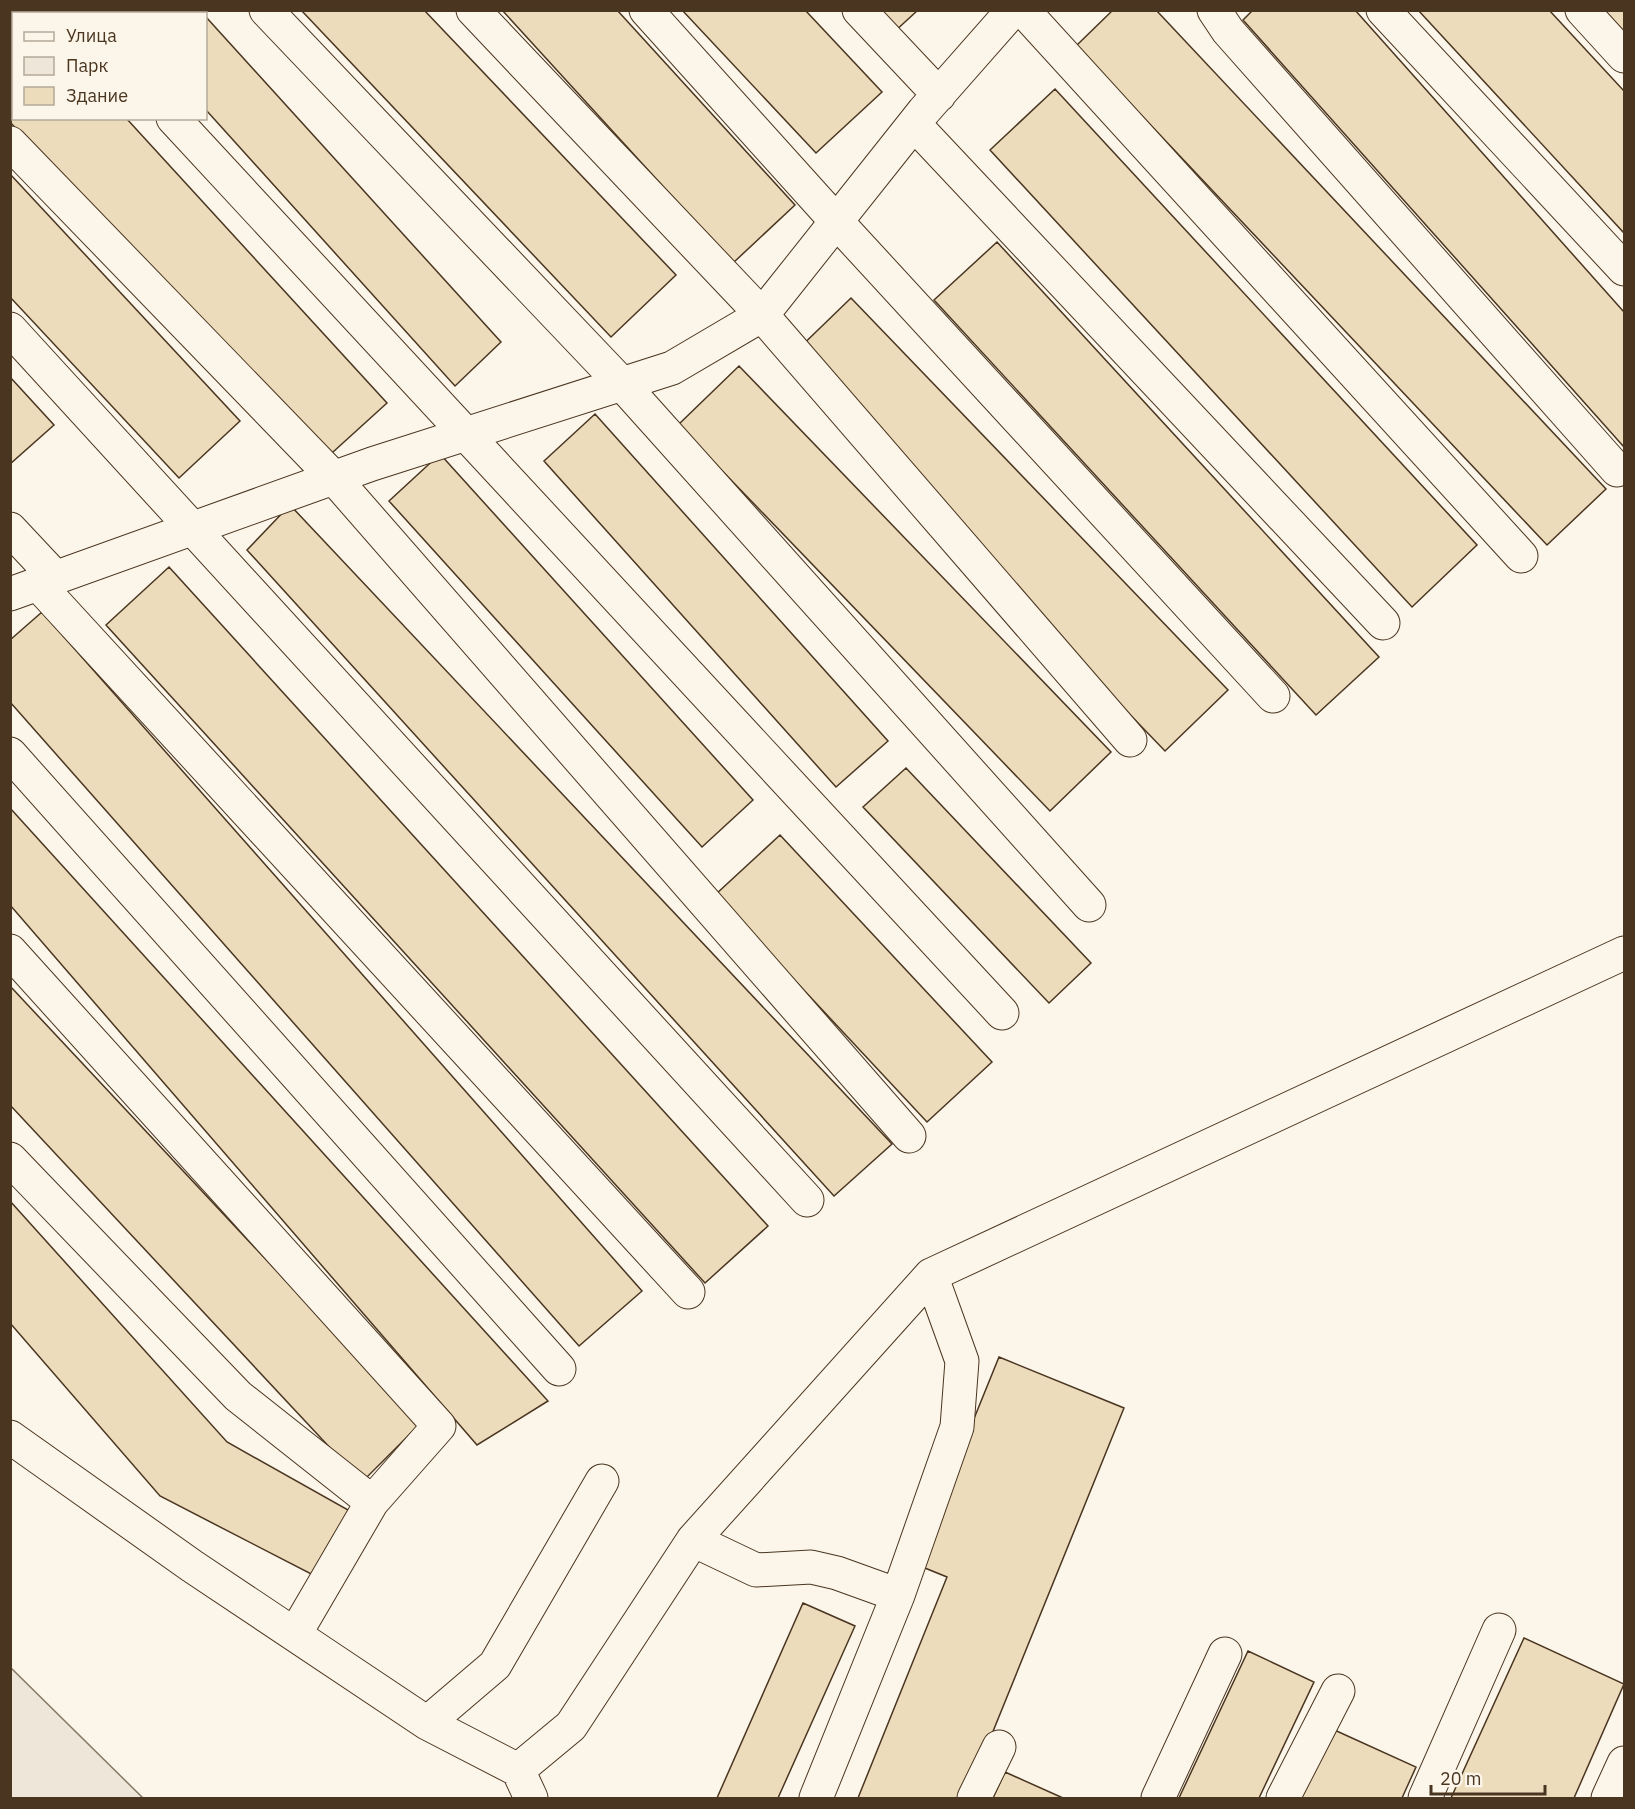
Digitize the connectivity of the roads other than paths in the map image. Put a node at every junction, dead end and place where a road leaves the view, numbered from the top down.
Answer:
1 (266, 10) edge
2 (473, 10) edge
3 (646, 10) edge
4 (859, 10) edge
5 (1214, 10) edge
6 (1383, 10) edge
7 (1582, 10) edge
8 (1006, 14) edge
9 (1624, 56) edge
10 (939, 95) junction
11 (175, 120) edge
12 (914, 124) junction
13 (10, 143) edge
14 (836, 221) junction
15 (1624, 269) edge
16 (762, 315) junction
17 (10, 329) edge
18 (622, 384) junction
19 (465, 434) junction
20 (1617, 470) dead end
21 (334, 478) junction
22 (10, 528) edge
23 (192, 528) junction
24 (1521, 556) dead end
25 (34, 585) edge
26 (1383, 623) dead end
27 (1274, 696) dead end
28 (1130, 740) dead end
29 (10, 754) edge
30 (1089, 905) dead end
31 (10, 951) edge
32 (1624, 953) edge
33 (1002, 1012) dead end
34 (909, 1136) dead end
35 (10, 1159) edge
36 (807, 1200) dead end
37 (931, 1275) junction
38 (688, 1292) dead end
39 (559, 1369) dead end
40 (10, 1437) edge
41 (602, 1481) dead end
42 (372, 1502) junction
43 (693, 1540) junction
44 (897, 1595) junction
45 (1500, 1630) dead end
46 (295, 1634) junction
47 (1225, 1654) dead end
48 (1338, 1690) dead end
49 (427, 1723) junction
50 (999, 1747) dead end
51 (1624, 1763) edge
52 (524, 1784) edge
53 (816, 1798) edge
54 (974, 1798) edge
55 (1158, 1798) edge
56 (1283, 1798) edge
57 (1425, 1798) edge
58 (1608, 1798) edge

1 - 18 street
2 - 16 street
3 - 14 street
4 - 10 street
5 - 20 street
6 - 15 street
7 - 9 street
8 - 10 street
8 - 24 street
10 - 12 street
11 - 19 street
12 - 14 street
12 - 26 street
13 - 21 street
14 - 16 street
14 - 27 street
16 - 18 street
16 - 28 street
17 - 23 street
18 - 19 street
18 - 30 street
19 - 21 street
19 - 33 street
21 - 23 street
21 - 34 street
22 - 25 street
23 - 25 street
23 - 36 street
25 - 38 street
29 - 39 street
31 - 42 street
32 - 37 street
35 - 42 street
37 - 43 street
37 - 44 street
40 - 46 street
41 - 49 street
42 - 46 street
43 - 44 street
43 - 52 street
44 - 53 street
45 - 57 street
46 - 49 street
47 - 55 street
48 - 56 street
49 - 52 street
50 - 54 street
51 - 58 street

